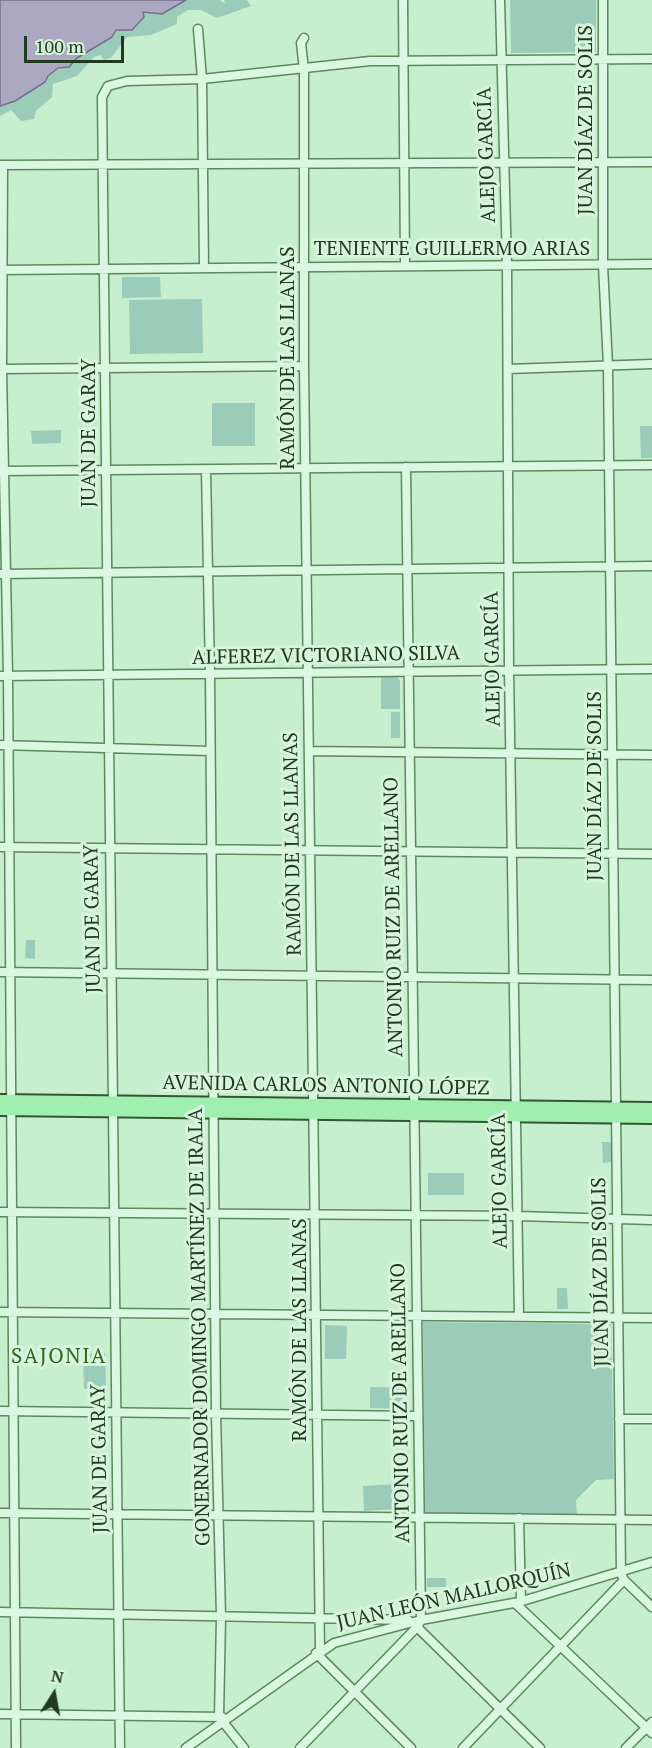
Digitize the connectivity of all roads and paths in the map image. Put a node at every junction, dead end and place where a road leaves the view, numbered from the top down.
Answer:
1 (403, 0) edge
2 (500, 0) edge
3 (603, 0) edge
4 (198, 29) dead end
5 (304, 38) dead end
6 (602, 59) junction
7 (652, 59) edge
8 (501, 61) junction
9 (404, 62) junction
10 (304, 70) junction
11 (202, 79) junction
12 (603, 162) junction
13 (652, 162) edge
14 (504, 163) junction
15 (304, 164) junction
16 (404, 164) junction
17 (2, 165) edge
18 (204, 165) junction
19 (103, 166) junction
20 (603, 264) junction
21 (652, 264) edge
22 (507, 265) junction
23 (405, 266) junction
24 (303, 267) junction
25 (204, 268) junction
26 (104, 269) junction
27 (1, 270) edge
28 (652, 364) edge
29 (304, 366) junction
30 (608, 366) junction
31 (2, 369) junction
32 (105, 369) junction
33 (508, 369) junction
34 (652, 465) edge
35 (507, 466) junction
36 (608, 466) junction
37 (305, 467) junction
38 (406, 467) junction
39 (105, 470) junction
40 (206, 470) junction
41 (2, 471) edge
42 (652, 566) edge
43 (610, 567) junction
44 (408, 570) junction
45 (508, 570) junction
46 (306, 572) junction
47 (207, 573) junction
48 (3, 574) edge
49 (108, 575) junction
50 (509, 669) junction
51 (611, 669) junction
52 (652, 669) edge
53 (408, 671) junction
54 (308, 673) junction
55 (210, 674) junction
56 (107, 675) junction
57 (4, 676) edge
58 (4, 746) edge
59 (108, 750) junction
60 (210, 751) junction
61 (309, 751) junction
62 (409, 752) junction
63 (510, 754) junction
64 (612, 755) junction
65 (652, 756) edge
66 (5, 847) edge
67 (109, 848) junction
68 (211, 848) junction
69 (310, 849) junction
70 (410, 850) junction
71 (512, 851) junction
72 (612, 853) junction
73 (652, 854) edge
74 (0, 972) edge
75 (10, 972) junction
76 (111, 975) junction
77 (213, 976) junction
78 (312, 977) junction
79 (411, 978) junction
80 (513, 979) junction
81 (614, 980) junction
82 (652, 980) edge
83 (6, 1105) edge
84 (112, 1106) junction
85 (212, 1107) junction
86 (652, 1108) edge
87 (313, 1109) junction
88 (413, 1109) junction
89 (515, 1111) junction
90 (616, 1112) junction
91 (652, 1118) edge
92 (0, 1212) edge
93 (12, 1212) junction
94 (113, 1214) junction
95 (214, 1215) junction
96 (415, 1215) junction
97 (316, 1216) junction
98 (518, 1216) junction
99 (617, 1220) junction
100 (652, 1220) edge
101 (0, 1312) edge
102 (13, 1312) junction
103 (116, 1313) junction
104 (214, 1314) junction
105 (317, 1315) junction
106 (416, 1316) junction
107 (519, 1317) junction
108 (619, 1318) junction
109 (652, 1318) edge
110 (0, 1411) edge
111 (14, 1412) junction
112 (115, 1413) junction
113 (216, 1414) junction
114 (316, 1415) junction
115 (417, 1416) junction
116 (619, 1419) junction
117 (652, 1419) edge
118 (0, 1513) edge
119 (14, 1513) junction
120 (117, 1514) junction
121 (219, 1515) junction
122 (318, 1516) junction
123 (419, 1517) junction
124 (519, 1518) junction
125 (620, 1520) junction
126 (652, 1520) edge
127 (652, 1562) edge
128 (622, 1577) junction
129 (518, 1602) junction
130 (652, 1607) edge
131 (0, 1612) edge
132 (15, 1612) junction
133 (118, 1613) junction
134 (221, 1617) junction
135 (319, 1620) junction
136 (419, 1623) junction
137 (562, 1645) junction
138 (318, 1652) junction
139 (354, 1693) junction
140 (501, 1709) junction
141 (0, 1714) edge
142 (16, 1714) junction
143 (120, 1715) junction
144 (223, 1719) junction
145 (650, 1727) edge
146 (16, 1748) edge
147 (120, 1748) edge
148 (186, 1748) edge
149 (244, 1748) edge
150 (300, 1748) edge
151 (411, 1748) edge
152 (463, 1748) edge
153 (540, 1748) edge
154 (626, 1748) edge

1 - 9 street
2 - 8 street, ALEJO GARCÍA
3 - 6 street, JUAN DÍAZ DE SOLIS
4 - 11 street
5 - 10 street, RAMÓN DE LAS LLANAS
6 - 7 street
6 - 8 street
6 - 12 street, JUAN DÍAZ DE SOLIS
8 - 9 street
8 - 14 street, ALEJO GARCÍA
9 - 10 street
9 - 16 street
10 - 11 street
10 - 15 street, RAMÓN DE LAS LLANAS
11 - 18 street
11 - 19 street, JUAN DE GARAY
12 - 13 street
12 - 14 street
12 - 20 street, JUAN DÍAZ DE SOLIS
14 - 16 street
14 - 22 street, ALEJO GARCÍA
15 - 16 street
15 - 18 street
15 - 24 street, RAMÓN DE LAS LLANAS
16 - 23 street
17 - 19 street
17 - 27 street
18 - 19 street
18 - 25 street
19 - 26 street, JUAN DE GARAY
20 - 21 street, TENIENTE GUILLERMO ARIAS
20 - 22 street, TENIENTE GUILLERMO ARIAS
20 - 30 street, JUAN DÍAZ DE SOLIS
22 - 23 street, TENIENTE GUILLERMO ARIAS
22 - 33 street, ALEJO GARCÍA
23 - 24 street, TENIENTE GUILLERMO ARIAS
24 - 25 street, TENIENTE GUILLERMO ARIAS
24 - 29 street, RAMÓN DE LAS LLANAS
25 - 26 street, TENIENTE GUILLERMO ARIAS
26 - 27 street, TENIENTE GUILLERMO ARIAS
26 - 32 street, JUAN DE GARAY
27 - 31 street
28 - 30 street
29 - 32 street
29 - 37 street, RAMÓN DE LAS LLANAS
30 - 33 street
30 - 36 street, JUAN DÍAZ DE SOLIS
31 - 32 street
31 - 41 street
32 - 39 street, JUAN DE GARAY
33 - 35 street, ALEJO GARCÍA
34 - 36 street
35 - 36 street
35 - 38 street
35 - 45 street, ALEJO GARCÍA
36 - 43 street, JUAN DÍAZ DE SOLIS
37 - 38 street
37 - 40 street
37 - 46 street, RAMÓN DE LAS LLANAS
38 - 44 street, ANTONIO RUIZ DE ARELLANO
39 - 40 street
39 - 41 street
39 - 49 street, JUAN DE GARAY
40 - 47 street, GONERNADOR DOMINGO MARTÍNEZ DE IRALA
41 - 48 street
42 - 43 street
43 - 45 street
43 - 51 street, JUAN DÍAZ DE SOLIS
44 - 45 street
44 - 46 street
44 - 53 street, ANTONIO RUIZ DE ARELLANO
45 - 50 street, ALEJO GARCÍA
46 - 47 street
46 - 54 street, RAMÓN DE LAS LLANAS
47 - 49 street
47 - 55 street, GONERNADOR DOMINGO MARTÍNEZ DE IRALA
48 - 49 street
48 - 57 street
49 - 56 street, JUAN DE GARAY
50 - 51 street, ALFEREZ VICTORIANO SILVA
50 - 53 street, ALFEREZ VICTORIANO SILVA
50 - 63 street, ALEJO GARCÍA
51 - 52 street, ALFEREZ VICTORIANO SILVA
51 - 64 street, JUAN DÍAZ DE SOLIS
53 - 54 street, ALFEREZ VICTORIANO SILVA
53 - 62 street, ANTONIO RUIZ DE ARELLANO
54 - 55 street, ALFEREZ VICTORIANO SILVA
54 - 61 street, RAMÓN DE LAS LLANAS
55 - 56 street, ALFEREZ VICTORIANO SILVA
55 - 60 street, GONERNADOR DOMINGO MARTÍNEZ DE IRALA
56 - 57 street, ALFEREZ VICTORIANO SILVA
56 - 59 street, JUAN DE GARAY
57 - 58 street
58 - 59 street
58 - 66 street
59 - 60 street
59 - 67 street, JUAN DE GARAY
60 - 68 street, GONERNADOR DOMINGO MARTÍNEZ DE IRALA
61 - 62 street
61 - 69 street, RAMÓN DE LAS LLANAS
62 - 63 street
62 - 70 street, ANTONIO RUIZ DE ARELLANO
63 - 64 street
63 - 71 street, ALEJO GARCÍA
64 - 65 street
64 - 72 street, JUAN DÍAZ DE SOLIS
66 - 67 street
66 - 75 street
67 - 68 street
67 - 76 street, JUAN DE GARAY
68 - 69 street
68 - 77 street, GONERNADOR DOMINGO MARTÍNEZ DE IRALA
69 - 70 street
69 - 78 street, RAMÓN DE LAS LLANAS
70 - 71 street
70 - 79 street, ANTONIO RUIZ DE ARELLANO
71 - 72 street
71 - 80 street, ALEJO GARCÍA
72 - 73 street
72 - 81 street, JUAN DÍAZ DE SOLIS
74 - 75 street
75 - 76 street
75 - 83 street
76 - 77 street
76 - 84 street, JUAN DE GARAY
77 - 78 street
77 - 85 street, GONERNADOR DOMINGO MARTÍNEZ DE IRALA
78 - 79 street
78 - 87 street, RAMÓN DE LAS LLANAS
79 - 80 street
79 - 88 street, ANTONIO RUIZ DE ARELLANO
80 - 81 street
80 - 89 street, ALEJO GARCÍA
81 - 82 street
81 - 90 street, JUAN DÍAZ DE SOLIS
83 - 84 main road, AVENIDA CARLOS ANTONIO LÓPEZ
83 - 93 street
84 - 85 main road, AVENIDA CARLOS ANTONIO LÓPEZ
84 - 94 street, JUAN DE GARAY
85 - 87 main road, AVENIDA CARLOS ANTONIO LÓPEZ
85 - 95 street, GONERNADOR DOMINGO MARTÍNEZ DE IRALA
86 - 90 main road, AVENIDA CARLOS ANTONIO LÓPEZ
87 - 88 main road, AVENIDA CARLOS ANTONIO LÓPEZ
87 - 97 street, RAMÓN DE LAS LLANAS
88 - 89 main road, AVENIDA CARLOS ANTONIO LÓPEZ
88 - 96 street, ANTONIO RUIZ DE ARELLANO
89 - 90 main road, AVENIDA CARLOS ANTONIO LÓPEZ
89 - 98 street, ALEJO GARCÍA
90 - 91 main road, AVENIDA CARLOS ANTONIO LÓPEZ
90 - 99 street, JUAN DÍAZ DE SOLIS
92 - 93 street
93 - 94 street
93 - 102 street
94 - 95 street
94 - 103 street, JUAN DE GARAY
95 - 97 street
95 - 104 street, GONERNADOR DOMINGO MARTÍNEZ DE IRALA
96 - 97 street
96 - 98 street
96 - 106 street, ANTONIO RUIZ DE ARELLANO
97 - 105 street, RAMÓN DE LAS LLANAS
98 - 99 street
98 - 107 street, ALEJO GARCÍA
99 - 100 street
99 - 108 street, JUAN DÍAZ DE SOLIS
101 - 102 street
102 - 103 street
102 - 111 street
103 - 104 street
103 - 112 street, JUAN DE GARAY
104 - 105 street
104 - 113 street, GONERNADOR DOMINGO MARTÍNEZ DE IRALA
105 - 106 street
105 - 114 street, RAMÓN DE LAS LLANAS
106 - 107 street
106 - 115 street, ANTONIO RUIZ DE ARELLANO
107 - 108 street
108 - 109 street
108 - 116 street, JUAN DÍAZ DE SOLIS
110 - 111 street
111 - 112 street
111 - 119 street
112 - 113 street
112 - 120 street, JUAN DE GARAY
113 - 114 street
113 - 121 street, GONERNADOR DOMINGO MARTÍNEZ DE IRALA
114 - 115 street
114 - 122 street, RAMÓN DE LAS LLANAS
115 - 123 street, ANTONIO RUIZ DE ARELLANO
116 - 117 street
116 - 125 street, JUAN DÍAZ DE SOLIS
118 - 119 street
119 - 120 street
119 - 132 street
120 - 121 street
120 - 133 street, JUAN DE GARAY
121 - 122 street
121 - 134 street, GONERNADOR DOMINGO MARTÍNEZ DE IRALA
122 - 123 street
122 - 135 street, RAMÓN DE LAS LLANAS
123 - 124 street
123 - 136 street, ANTONIO RUIZ DE ARELLANO
124 - 125 street
124 - 129 street
125 - 126 street
125 - 128 street, JUAN DÍAZ DE SOLIS
127 - 128 street, JUAN LEÓN MALLORQUÍN
128 - 129 street, JUAN LEÓN MALLORQUÍN
128 - 130 street
128 - 137 street
129 - 136 street, JUAN LEÓN MALLORQUÍN
129 - 137 street
131 - 132 street
132 - 133 street
132 - 142 street
133 - 134 street
133 - 143 street, JUAN DE GARAY
134 - 135 street
134 - 144 street, GONERNADOR DOMINGO MARTÍNEZ DE IRALA
135 - 136 street
135 - 138 street, RAMÓN DE LAS LLANAS
136 - 138 street, JUAN LEÓN MALLORQUÍN
136 - 139 street
136 - 140 street
137 - 140 street
137 - 145 street
138 - 139 street
138 - 144 street, JUAN LEÓN MALLORQUÍN
139 - 150 street
139 - 151 street
140 - 152 street
140 - 153 street
141 - 142 street
142 - 143 street
142 - 146 street
143 - 144 street
143 - 147 street, JUAN DE GARAY
144 - 148 street, JUAN LEÓN MALLORQUÍN
144 - 149 street
145 - 154 street

